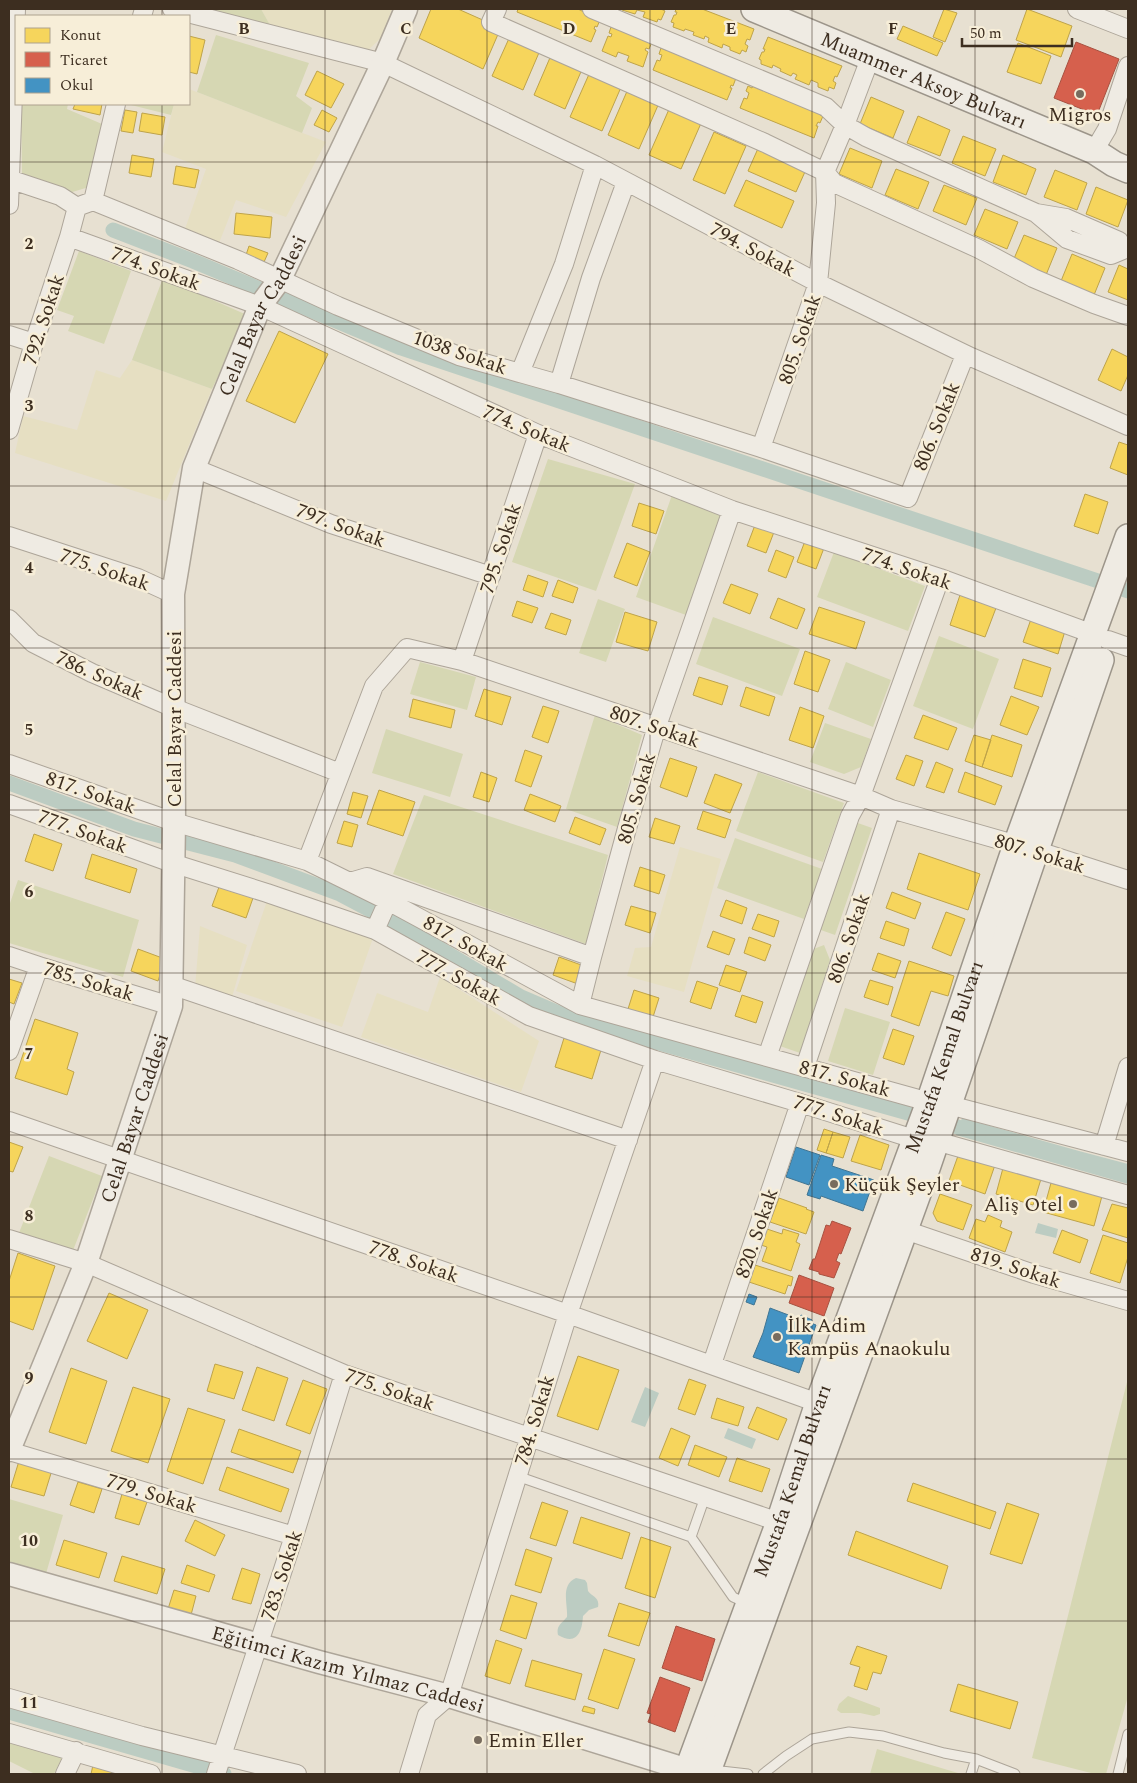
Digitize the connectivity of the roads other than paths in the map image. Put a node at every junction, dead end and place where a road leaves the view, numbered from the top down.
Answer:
1 (172, 9) edge
2 (406, 9) edge
3 (496, 9) edge
4 (592, 9) edge
5 (754, 9) edge
6 (1077, 9) edge
7 (15, 21) edge
8 (1128, 29) edge
9 (13, 44) edge
10 (870, 56) junction
11 (383, 63) junction
12 (1128, 66) edge
13 (116, 105) edge
14 (845, 125) junction
15 (1094, 151) junction
16 (1128, 153) edge
17 (595, 165) junction
18 (1128, 170) edge
19 (825, 172) junction
20 (10, 179) edge
21 (626, 182) junction
22 (93, 201) junction
23 (9, 205) edge
24 (77, 207) junction
25 (1036, 213) dead end
26 (69, 237) junction
27 (280, 279) junction
28 (818, 284) junction
29 (260, 306) junction
30 (1128, 316) edge
31 (9, 335) edge
32 (34, 343) junction
33 (965, 355) junction
34 (520, 373) junction
35 (559, 384) junction
36 (9, 424) edge
37 (1128, 426) edge
38 (538, 434) junction
39 (762, 448) junction
40 (194, 468) junction
41 (732, 510) junction
42 (9, 536) edge
43 (1128, 536) edge
44 (491, 576) junction
45 (940, 578) junction
46 (1119, 587) edge
47 (173, 594) junction
48 (9, 619) edge
49 (1110, 640) edge
50 (462, 661) junction
51 (174, 708) junction
52 (657, 726) junction
53 (9, 764) edge
54 (340, 773) junction
55 (861, 796) junction
56 (9, 804) edge
57 (891, 809) junction
58 (174, 822) junction
59 (1026, 848) junction
60 (307, 861) junction
61 (172, 863) junction
62 (1128, 880) edge
63 (350, 882) junction
64 (388, 901) junction
65 (375, 930) junction
66 (9, 956) edge
67 (592, 957) junction
68 (39, 966) junction
69 (171, 996) junction
70 (580, 1005) junction
71 (9, 1051) edge
72 (767, 1057) junction
73 (655, 1060) junction
74 (805, 1067) junction
75 (1128, 1067) edge
76 (800, 1103) junction
77 (939, 1103) junction
78 (9, 1121) edge
79 (628, 1140) junction
80 (925, 1140) junction
81 (1104, 1146) junction
82 (1128, 1152) edge
83 (119, 1160) junction
84 (1128, 1195) edge
85 (905, 1230) junction
86 (9, 1239) edge
87 (86, 1263) junction
88 (1128, 1301) edge
89 (568, 1314) junction
90 (712, 1364) junction
91 (344, 1374) junction
92 (818, 1403) junction
93 (529, 1437) junction
94 (9, 1450) edge
95 (517, 1476) junction
96 (705, 1496) junction
97 (779, 1522) junction
98 (294, 1536) junction
99 (690, 1537) junction
100 (9, 1574) edge
101 (749, 1604) junction
102 (258, 1645) junction
103 (449, 1696) junction
104 (9, 1698) edge
105 (9, 1733) edge
106 (1128, 1734) edge
107 (76, 1751) junction
108 (222, 1756) junction
109 (976, 1759) junction
110 (697, 1772) edge
111 (65, 1774) edge
112 (152, 1774) edge
113 (216, 1774) edge
114 (296, 1774) edge
115 (409, 1774) edge
116 (747, 1774) edge
117 (763, 1774) edge
118 (971, 1774) edge
119 (1015, 1774) edge
120 (1118, 1774) edge

1 - 11 street, 794. Sokak
2 - 11 street, Celal Bayar Caddesi
3 - 19 street
4 - 14 street
5 - 10 main road, Muammer Aksoy Bulvarı
6 - 8 street
7 - 9 street
9 - 20 street
10 - 14 street, 805. Sokak
10 - 15 main road, Muammer Aksoy Bulvarı
11 - 17 street, 794. Sokak
11 - 27 street, Celal Bayar Caddesi
12 - 15 street
13 - 22 street
14 - 19 street, 805. Sokak
14 - 25 street
15 - 16 main road, Muammer Aksoy Bulvarı
15 - 18 main road, Muammer Aksoy Bulvarı
17 - 21 street, 794. Sokak
17 - 34 street, 1038 Sokak
19 - 28 street, 805. Sokak
19 - 30 street
20 - 23 street
20 - 24 street
21 - 28 street, 794. Sokak
21 - 35 street
22 - 24 street
22 - 27 street, 1038 Sokak
24 - 26 street
26 - 29 street, 774. Sokak
26 - 32 street, 792. Sokak
27 - 29 street, Celal Bayar Caddesi
27 - 34 street, 1038 Sokak
28 - 33 street, 794. Sokak
28 - 39 street, 805. Sokak
29 - 38 street, 774. Sokak
29 - 40 street, Celal Bayar Caddesi
31 - 32 street
32 - 36 street, 792. Sokak
33 - 37 street, 794. Sokak
33 - 39 street, 806. Sokak
34 - 35 street
35 - 39 street
38 - 41 street, 774. Sokak
38 - 44 street, 795. Sokak
40 - 44 street, 797. Sokak
40 - 47 street, Celal Bayar Caddesi
41 - 45 street, 774. Sokak
41 - 52 street, 805. Sokak
42 - 47 street, 775. Sokak
43 - 46 main road, Mustafa Kemal Bulvarı
44 - 50 street, 795. Sokak
45 - 49 street, 774. Sokak
45 - 55 street
46 - 49 main road, Mustafa Kemal Bulvarı
47 - 51 street, Celal Bayar Caddesi
48 - 51 street, 786. Sokak
49 - 59 main road, Mustafa Kemal Bulvarı
50 - 52 street, 807. Sokak
50 - 54 street, 807. Sokak
51 - 54 street, 786. Sokak
51 - 58 street, Celal Bayar Caddesi
52 - 55 street, 807. Sokak
52 - 67 street, 805. Sokak
53 - 58 street, 817. Sokak
54 - 60 street, 807. Sokak
55 - 57 street, 807. Sokak
55 - 72 street
56 - 61 street, 777. Sokak
57 - 59 street, 807. Sokak
57 - 74 street, 806. Sokak
58 - 60 street, 817. Sokak
58 - 61 street, Celal Bayar Caddesi
59 - 62 street, 807. Sokak
59 - 77 main road, Mustafa Kemal Bulvarı
60 - 63 street, 817. Sokak
61 - 65 street, 777. Sokak
61 - 69 street, Celal Bayar Caddesi
63 - 64 street, 817. Sokak
63 - 67 street
64 - 65 street
64 - 70 street, 817. Sokak
65 - 73 street, 777. Sokak
66 - 68 street, 785. Sokak
67 - 70 street, 805. Sokak
68 - 69 street, 785. Sokak
68 - 71 street
69 - 79 street, 785. Sokak
69 - 83 street, Celal Bayar Caddesi
70 - 72 street, 817. Sokak
72 - 74 street, 817. Sokak
73 - 76 street, 777. Sokak
73 - 79 street, 784. Sokak
74 - 77 street, 817. Sokak
75 - 81 street
76 - 80 street, 777. Sokak
76 - 90 street, 820. Sokak
77 - 80 main road, Mustafa Kemal Bulvarı
77 - 81 street, 817. Sokak
78 - 83 street, 778. Sokak
79 - 89 street, 784. Sokak
80 - 84 street, 777. Sokak
80 - 85 main road, Mustafa Kemal Bulvarı
80 - 92 main road, Mustafa Kemal Bulvarı
81 - 82 street, 817. Sokak
83 - 87 street, Celal Bayar Caddesi
83 - 89 street, 778. Sokak
85 - 88 street, 819. Sokak
85 - 110 main road, Mustafa Kemal Bulvarı
86 - 87 street, 775. Sokak
87 - 91 street, 775. Sokak
87 - 94 street, Celal Bayar Caddesi
89 - 90 street, 778. Sokak
89 - 93 street, 784. Sokak
90 - 92 street, 778. Sokak
91 - 93 street, 775. Sokak
91 - 98 street, 783. Sokak
92 - 97 main road, Mustafa Kemal Bulvarı
93 - 95 street, 784. Sokak
93 - 96 street, 775. Sokak
94 - 98 street, 779. Sokak
95 - 99 lane
95 - 103 street, 784. Sokak
96 - 97 street, 775. Sokak
96 - 99 lane
97 - 101 main road, Mustafa Kemal Bulvarı
98 - 102 street, 783. Sokak
99 - 101 lane
100 - 102 street, Eğitimci Kazım Yılmaz Caddesi
101 - 110 main road, Mustafa Kemal Bulvarı
102 - 103 street, Eğitimci Kazım Yılmaz Caddesi
102 - 108 street, 783. Sokak
103 - 110 street, Eğitimci Kazım Yılmaz Caddesi
103 - 115 street
104 - 108 street
105 - 107 street
106 - 120 lane
107 - 111 street
107 - 112 street
108 - 113 street, 783. Sokak
108 - 114 street
109 - 117 lane
109 - 118 lane
109 - 119 lane
110 - 116 lane, Eğitimci Kazım Yılmaz Caddesi

